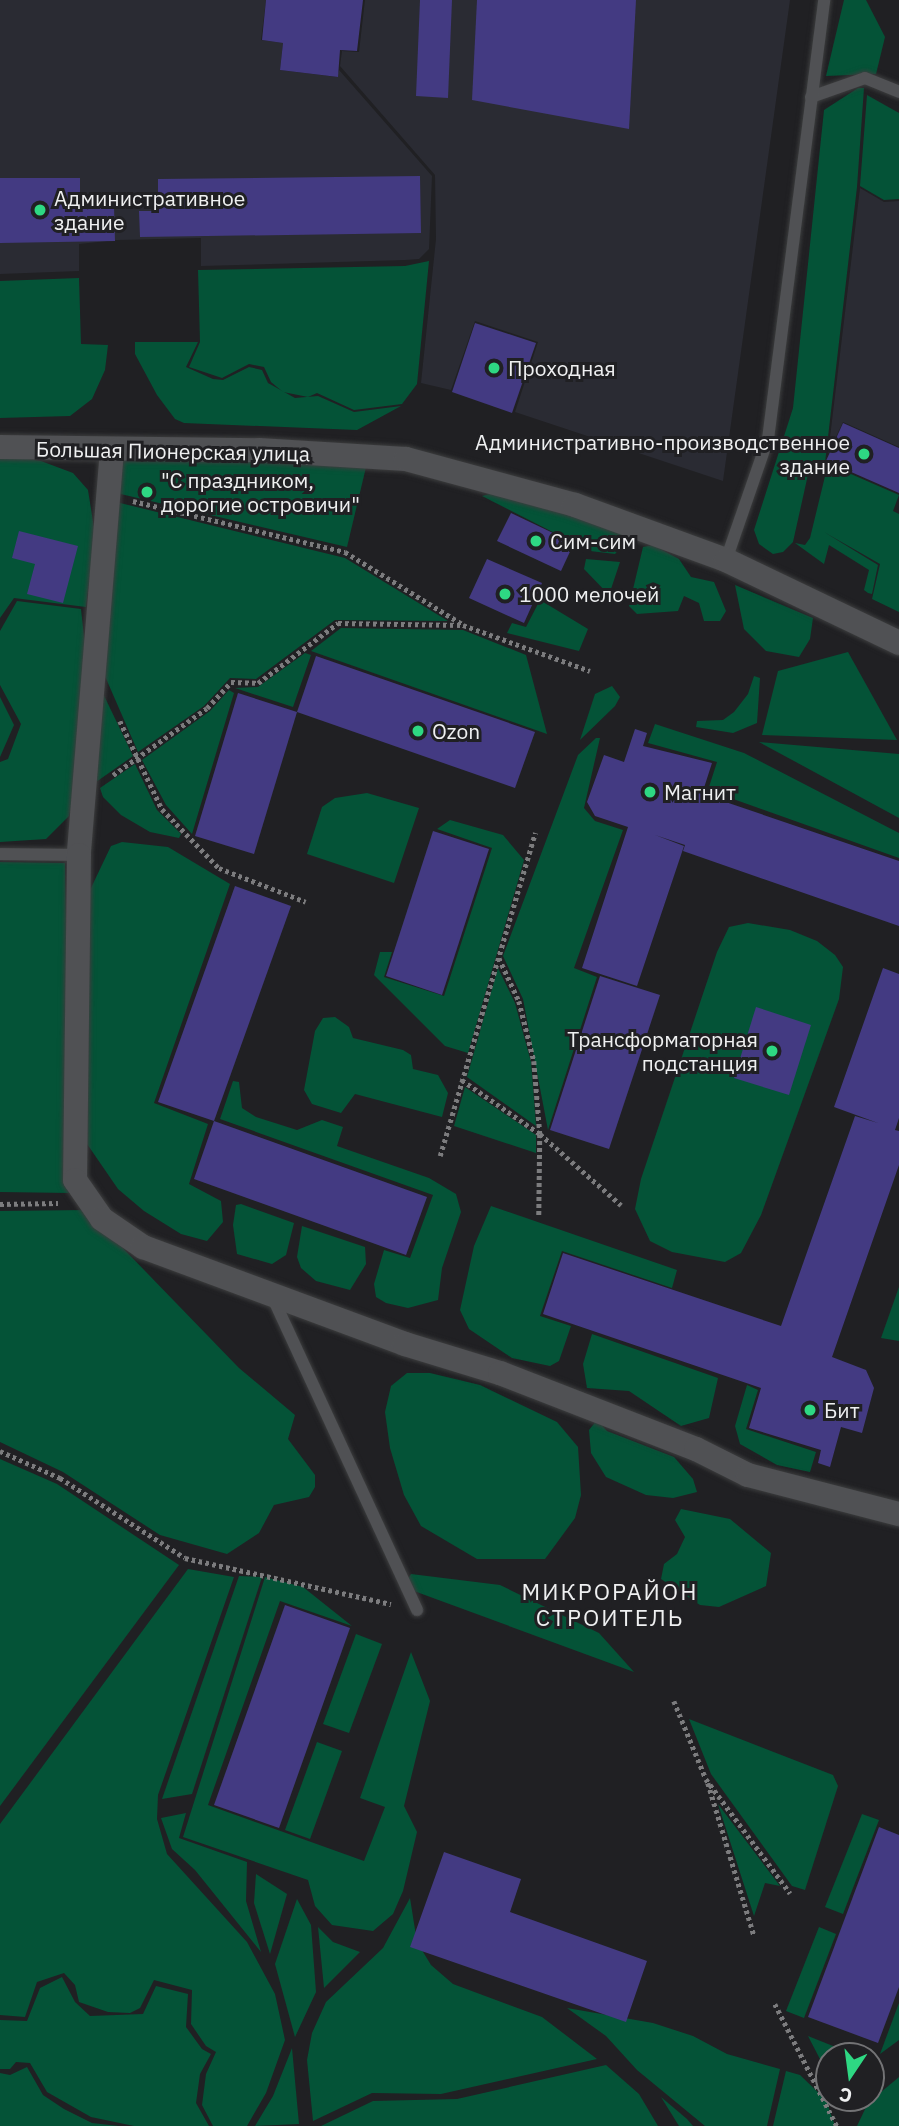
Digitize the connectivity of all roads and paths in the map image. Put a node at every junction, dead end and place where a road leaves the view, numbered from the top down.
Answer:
1 (824, 0) edge
2 (899, 92) edge
3 (811, 97) junction
4 (0, 447) edge
5 (112, 450) junction
6 (108, 495) junction
7 (726, 560) junction
8 (463, 625) junction
9 (899, 643) edge
10 (590, 671) dead end
11 (116, 712) dead end
12 (137, 758) junction
13 (84, 795) junction
14 (535, 832) dead end
15 (0, 854) edge
16 (79, 855) junction
17 (306, 902) dead end
18 (498, 957) junction
19 (462, 1080) junction
20 (540, 1134) junction
21 (440, 1156) dead end
22 (91, 1203) junction
23 (0, 1204) edge
24 (621, 1205) dead end
25 (539, 1216) dead end
26 (270, 1293) junction
27 (0, 1451) edge
28 (899, 1514) edge
29 (417, 1610) joint
30 (674, 1701) dead end
31 (706, 1779) junction
32 (790, 1893) dead end
33 (754, 1935) dead end
34 (775, 2004) dead end
35 (837, 2126) edge

1 - 3 lane
2 - 3 lane
3 - 7 lane
4 - 5 street, Большая Пионерская улица
5 - 6 street
5 - 7 street, Большая Пионерская улица
6 - 8 path
6 - 13 street
7 - 9 street, Большая Пионерская улица
8 - 10 path
8 - 12 path
11 - 12 path
12 - 13 path
12 - 17 path
13 - 16 street
14 - 18 path
15 - 16 lane
16 - 22 street
18 - 19 path
18 - 20 path
19 - 20 path
19 - 21 path
20 - 24 path
20 - 25 path
22 - 23 path
22 - 26 street
26 - 28 street
26 - 29 lane
27 - 29 path
30 - 31 path
31 - 32 path
31 - 33 path
34 - 35 path

